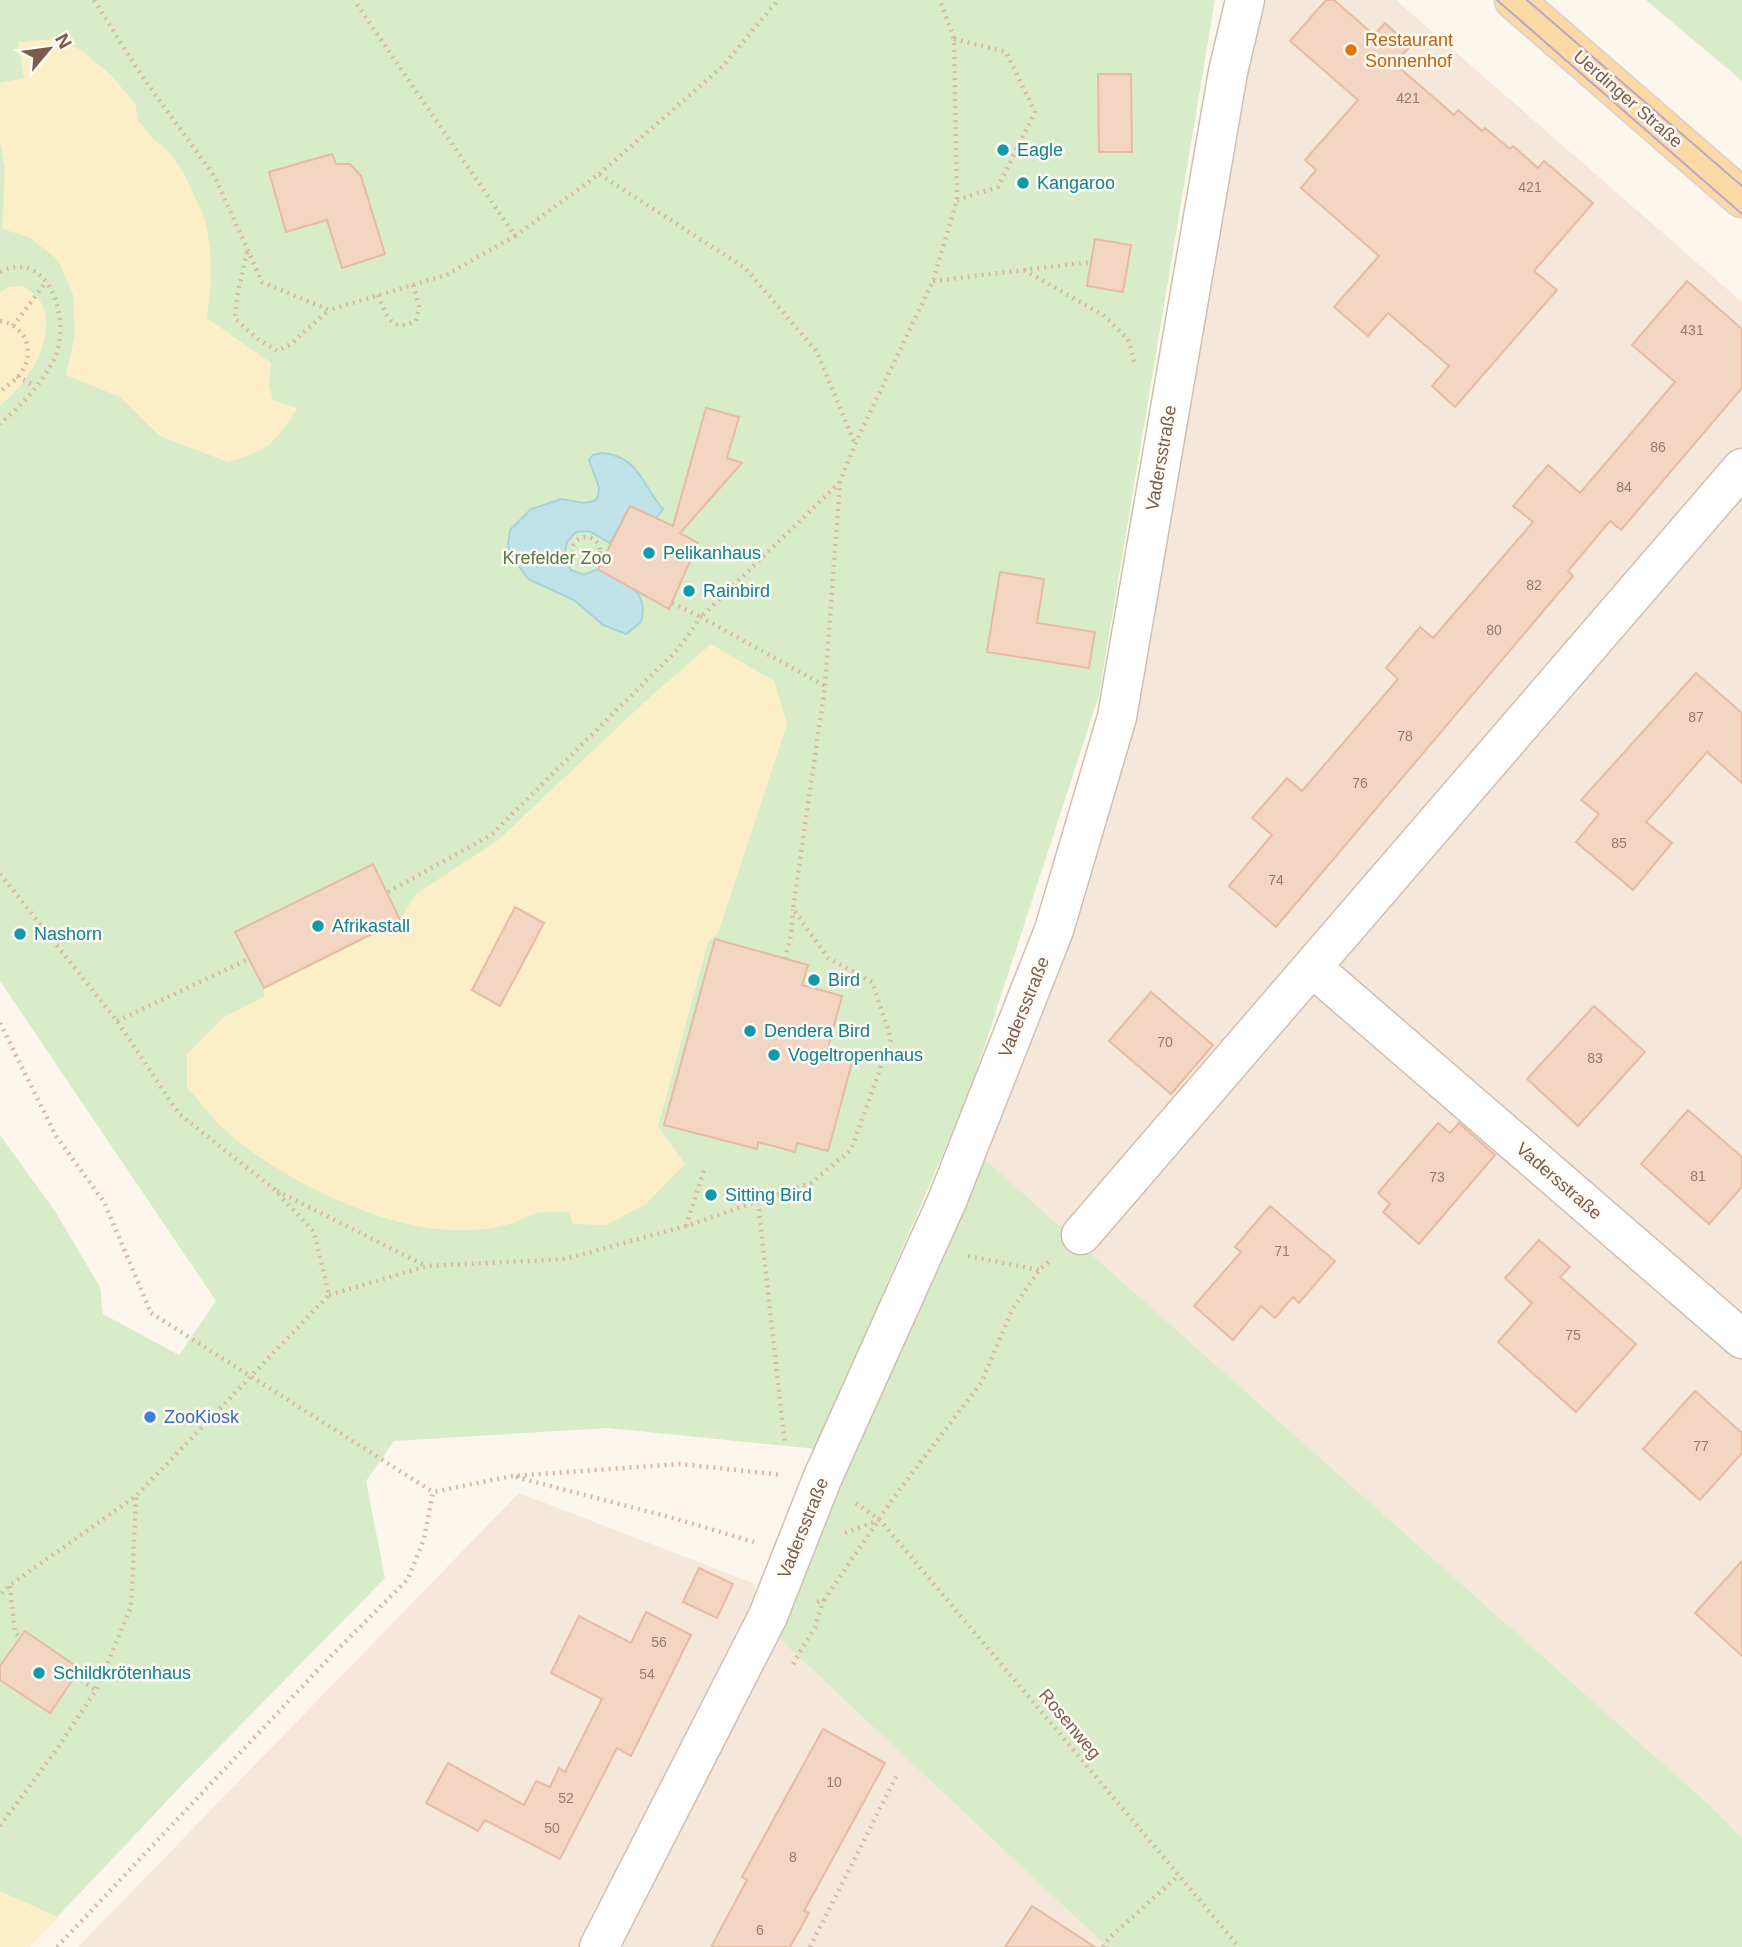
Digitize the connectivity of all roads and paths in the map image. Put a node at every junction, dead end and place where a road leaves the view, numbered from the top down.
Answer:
1 (94, 0) edge
2 (354, 0) edge
3 (778, 0) edge
4 (940, 0) edge
5 (1245, 0) edge
6 (1514, 0) edge
7 (954, 39) junction
8 (599, 174) junction
9 (1742, 198) edge
10 (957, 200) junction
11 (515, 236) junction
12 (248, 250) junction
13 (1091, 262) dead end
14 (1024, 270) junction
15 (0, 272) edge
16 (933, 281) junction
17 (46, 282) junction
18 (413, 284) junction
19 (378, 295) junction
20 (329, 310) junction
21 (0, 321) edge
22 (13, 326) junction
23 (1128, 339) dead end
24 (17, 376) junction
25 (36, 386) junction
26 (0, 392) edge
27 (0, 424) edge
28 (855, 444) junction
29 (1742, 468) edge
30 (840, 482) junction
31 (598, 563) joint
32 (671, 603) dead end
33 (701, 617) junction
34 (825, 686) junction
35 (0, 874) edge
36 (388, 892) dead end
37 (793, 909) junction
38 (786, 959) dead end
39 (249, 960) dead end
40 (1313, 968) junction
41 (117, 1021) junction
42 (0, 1023) edge
43 (705, 1167) dead end
44 (274, 1189) junction
45 (758, 1202) junction
46 (686, 1226) junction
47 (1082, 1235) dead end
48 (929, 1244) junction
49 (428, 1266) junction
50 (329, 1295) junction
51 (1742, 1339) edge
52 (785, 1445) dead end
53 (512, 1476) junction
54 (822, 1479) junction
55 (433, 1492) junction
56 (136, 1496) junction
57 (880, 1520) junction
58 (792, 1553) junction
59 (10, 1585) junction
60 (0, 1595) edge
61 (768, 1616) junction
62 (20, 1637) dead end
63 (75, 1676) dead end
64 (96, 1690) junction
65 (897, 1775) dead end
66 (0, 1826) edge
67 (1179, 1875) junction
68 (57, 1947) edge
69 (599, 1947) edge
70 (810, 1947) edge
71 (1103, 1947) edge
72 (1240, 1947) edge

1 - 12 path
2 - 11 path
3 - 8 path
4 - 7 path
5 - 48 street, Vadersstraße
6 - 9 main road, Uerdinger Straße
7 - 10 path
7 - 10 path
8 - 11 path
8 - 28 path
10 - 16 path
11 - 18 path
12 - 20 path
12 - 20 path
13 - 14 path
14 - 16 path
14 - 23 path
15 - 17 path
16 - 28 path
17 - 22 path
17 - 25 path
18 - 19 path
18 - 19 path
19 - 20 path
21 - 22 path
22 - 24 path
24 - 25 path
24 - 26 path
25 - 27 path
28 - 30 path
29 - 40 street
30 - 33 path
30 - 34 path
31 - 31 path
32 - 33 path
33 - 34 path
33 - 36 path
34 - 37 path
35 - 41 path
37 - 38 path
37 - 45 path
39 - 41 path
40 - 47 street
40 - 51 street, Vadersstraße
41 - 44 path
42 - 55 path, bridge
43 - 46 path
44 - 49 path
44 - 50 path
45 - 46 path
45 - 52 path
46 - 49 path
48 - 54 street, Vadersstraße
48 - 57 path
49 - 50 path
50 - 56 path
53 - 54 path
53 - 55 path
53 - 58 path
54 - 58 street, Vadersstraße
55 - 68 path
56 - 59 path
56 - 64 path
57 - 61 path
57 - 67 path, Rosenweg
58 - 61 street, Vadersstraße
59 - 60 path
59 - 62 path
61 - 69 street, Vadersstraße
63 - 64 path
64 - 66 path
65 - 70 path
67 - 71 path
67 - 72 path, Rosenweg

